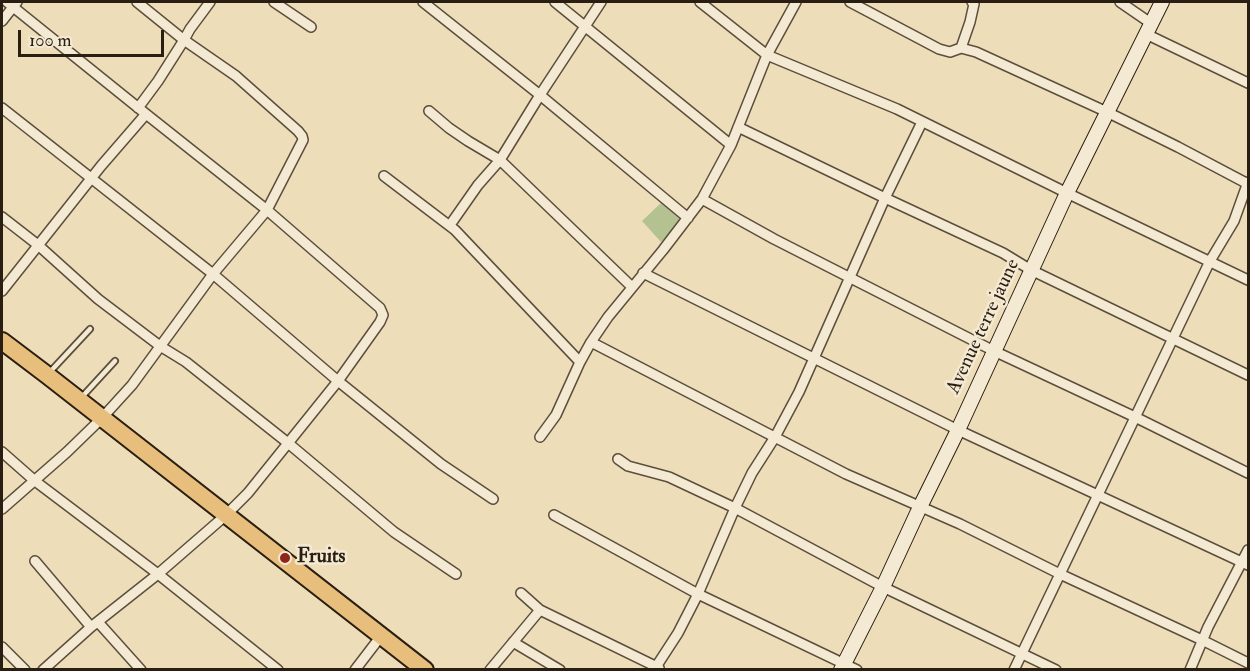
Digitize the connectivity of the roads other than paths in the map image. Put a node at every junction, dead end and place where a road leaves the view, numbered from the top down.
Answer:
1 (137, 2) edge
2 (210, 2) edge
3 (274, 2) edge
4 (423, 2) edge
5 (555, 2) edge
6 (601, 2) edge
7 (700, 2) edge
8 (796, 2) edge
9 (850, 2) edge
10 (972, 2) edge
11 (1120, 2) edge
12 (1162, 2) edge
13 (12, 3) edge
14 (2, 21) edge
15 (311, 27) dead end
16 (585, 27) junction
17 (1149, 29) junction
18 (184, 40) junction
19 (962, 48) junction
20 (767, 55) junction
21 (1248, 83) edge
22 (540, 95) junction
23 (2, 108) edge
24 (142, 111) junction
25 (429, 111) dead end
26 (1107, 112) junction
27 (922, 122) junction
28 (738, 127) junction
29 (731, 145) junction
30 (501, 160) junction
31 (384, 176) dead end
32 (91, 179) junction
33 (1248, 183) edge
34 (1067, 193) junction
35 (885, 198) junction
36 (702, 199) junction
37 (267, 210) junction
38 (2, 217) edge
39 (688, 219) junction
40 (450, 225) junction
41 (38, 245) junction
42 (1210, 261) junction
43 (1031, 270) junction
44 (643, 273) junction
45 (213, 274) junction
46 (850, 277) junction
47 (1248, 280) edge
48 (632, 287) junction
49 (2, 291) edge
50 (90, 329) dead end
51 (1173, 339) junction
52 (2, 341) edge
53 (591, 342) junction
54 (160, 346) junction
55 (994, 351) junction
56 (814, 357) junction
57 (115, 360) dead end
58 (580, 362) junction
59 (47, 375) junction
60 (1248, 375) edge
61 (338, 381) junction
62 (79, 400) junction
63 (1134, 417) junction
64 (102, 418) junction
65 (958, 430) junction
66 (775, 436) junction
67 (540, 437) dead end
68 (288, 443) junction
69 (2, 452) edge
70 (618, 459) dead end
71 (1248, 473) edge
72 (35, 481) junction
73 (1098, 495) junction
74 (493, 499) dead end
75 (920, 507) junction
76 (735, 508) junction
77 (2, 509) edge
78 (226, 515) junction
79 (554, 515) dead end
80 (1248, 550) edge
81 (36, 561) dead end
82 (1245, 563) edge
83 (158, 574) junction
84 (456, 574) dead end
85 (1059, 574) junction
86 (883, 587) junction
87 (521, 593) dead end
88 (698, 594) junction
89 (540, 610) junction
90 (94, 624) junction
91 (381, 636) junction
92 (1202, 640) junction
93 (513, 642) junction
94 (2, 648) edge
95 (1022, 653) junction
96 (1248, 663) edge
97 (848, 667) edge
98 (26, 669) edge
99 (43, 669) edge
100 (141, 669) edge
101 (278, 669) edge
102 (355, 669) edge
103 (425, 669) edge
104 (490, 669) edge
105 (560, 669) edge
106 (657, 669) edge
107 (1014, 669) edge
108 (1056, 669) edge
109 (1190, 669) edge

1 - 18 street
2 - 18 street
3 - 15 street
4 - 22 street
5 - 16 street
6 - 16 street
7 - 20 street
8 - 20 street
9 - 19 street
10 - 19 street
11 - 17 street
12 - 17 street, Avenue terre jaune
13 - 14 street
13 - 24 street
16 - 22 street
16 - 29 street
17 - 21 street
17 - 26 street, Avenue terre jaune
18 - 24 street
18 - 37 street
19 - 26 street
20 - 27 street
20 - 28 street
22 - 30 street
22 - 39 street
23 - 32 street
24 - 32 street
24 - 37 street
25 - 30 street
26 - 33 street
26 - 34 street, Avenue terre jaune
27 - 34 street
27 - 35 street
28 - 29 street
28 - 35 street
29 - 36 street
30 - 40 street
30 - 48 street
31 - 40 street
32 - 41 street
32 - 45 street
33 - 42 street
34 - 42 street
34 - 43 street, Avenue terre jaune
35 - 43 street
35 - 46 street
36 - 39 street
36 - 46 street
37 - 45 street
37 - 61 street
38 - 41 street
39 - 44 street
40 - 58 street
41 - 49 street
41 - 54 street
42 - 47 street
42 - 51 street
43 - 51 street
43 - 55 street, Avenue terre jaune
44 - 48 street
44 - 56 street
45 - 54 street
45 - 61 street
46 - 55 street
46 - 56 street
48 - 53 street
50 - 59 lane
51 - 60 street
51 - 63 street
52 - 59 highway
53 - 58 street
53 - 66 street
54 - 64 street
54 - 68 street
55 - 63 street
55 - 65 street, Avenue terre jaune
56 - 65 street
56 - 66 street
57 - 62 lane
58 - 67 street
59 - 62 highway
61 - 68 street
61 - 74 street
62 - 64 highway
63 - 71 street
63 - 73 street
64 - 72 street
64 - 78 highway
65 - 73 street
65 - 75 street, Avenue terre jaune
66 - 75 street
66 - 76 street
68 - 78 street
68 - 84 street
69 - 72 street
70 - 76 street
72 - 77 street
72 - 83 street
73 - 82 street
73 - 85 street
75 - 85 street
75 - 86 street, Avenue terre jaune
76 - 86 street
76 - 88 street
78 - 83 street
78 - 91 highway
79 - 88 street
80 - 82 street
81 - 90 street
82 - 92 street
83 - 90 street
83 - 101 street
85 - 92 street
85 - 95 street
86 - 95 street
86 - 97 street, Avenue terre jaune
87 - 89 street
88 - 97 street
88 - 106 street
89 - 93 street
89 - 106 street
90 - 99 street
90 - 100 street
91 - 102 street
91 - 103 highway
92 - 96 street
92 - 109 street
93 - 104 street
93 - 105 street
94 - 98 street
95 - 107 street
95 - 108 street

